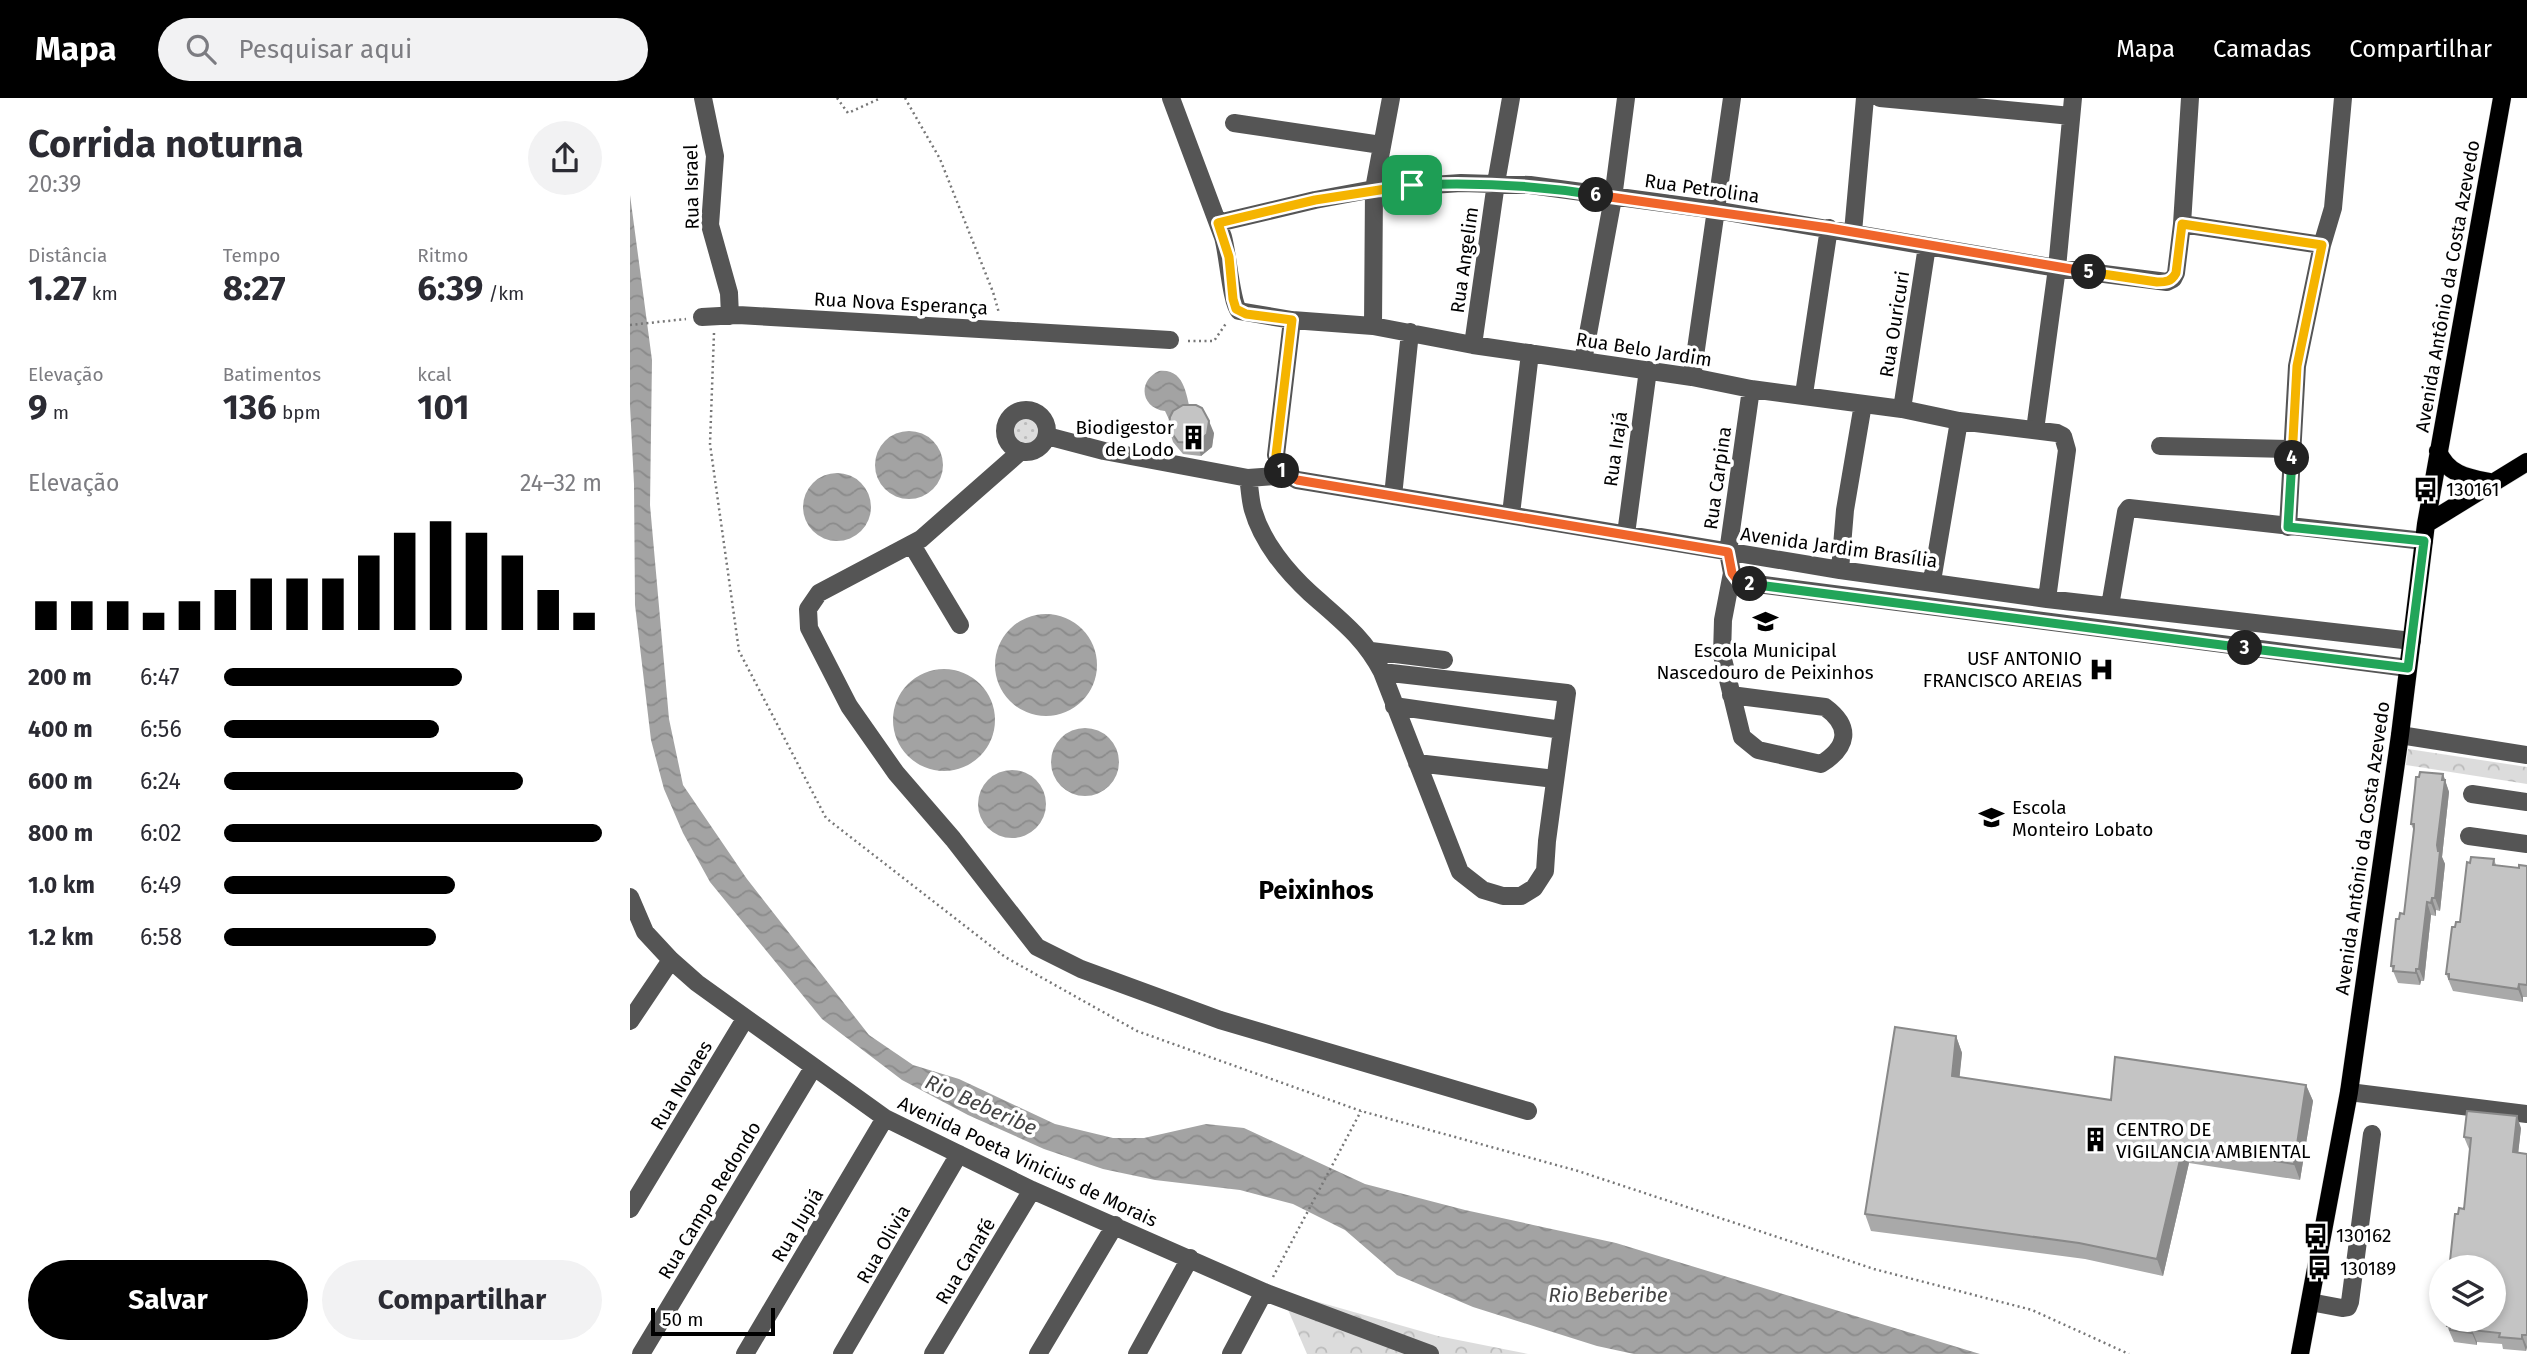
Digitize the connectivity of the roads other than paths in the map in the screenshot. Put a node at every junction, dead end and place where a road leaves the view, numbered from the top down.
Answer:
1 (703, 98) edge
2 (1171, 98) edge
3 (1391, 98) edge
4 (1511, 98) edge
5 (1626, 98) edge
6 (1732, 98) edge
7 (1865, 98) edge
8 (1880, 98) edge
9 (2073, 98) edge
10 (2190, 98) edge
11 (2343, 98) edge
12 (2502, 98) edge
13 (1966, 102) edge
14 (2071, 116) junction
15 (1234, 123) dead end
16 (1381, 145) junction
17 (1496, 184) junction
18 (1374, 189) junction
19 (1614, 198) junction
20 (1715, 210) junction
21 (1218, 223) junction
22 (2182, 224) junction
23 (1829, 228) junction
24 (1853, 232) junction
25 (2322, 245) junction
26 (1927, 246) junction
27 (2057, 268) junction
28 (715, 316) joint
29 (1292, 320) junction
30 (1373, 326) junction
31 (1410, 332) junction
32 (1170, 340) road end
33 (1473, 345) junction
34 (1530, 353) junction
35 (1583, 361) junction
36 (1647, 370) junction
37 (1692, 377) junction
38 (1751, 388) junction
39 (1804, 394) junction
40 (1863, 404) junction
41 (1902, 409) junction
42 (1959, 421) junction
43 (2035, 430) junction
44 (1047, 436) junction
45 (2160, 446) dead end
46 (2293, 449) junction
47 (1021, 452) junction
48 (2438, 452) junction
49 (2527, 462) edge
50 (1288, 475) junction
51 (1248, 478) junction
52 (2494, 483) junction
53 (1393, 496) junction
54 (1511, 514) junction
55 (2288, 527) junction
56 (2425, 532) junction
57 (1626, 534) junction
58 (912, 545) junction
59 (1728, 552) junction
60 (1840, 570) junction
61 (1732, 573) junction
62 (1932, 581) junction
63 (2048, 599) junction
64 (2110, 606) junction
65 (960, 625) dead end
66 (2412, 641) junction
67 (1371, 651) junction
68 (1444, 660) dead end
69 (2408, 668) junction
70 (1382, 672) junction
71 (1731, 695) junction
72 (1395, 706) junction
73 (1562, 730) junction
74 (2400, 735) junction
75 (2527, 755) edge
76 (1417, 764) junction
77 (1555, 779) junction
78 (2472, 794) dead end
79 (2527, 802) edge
80 (2469, 836) dead end
81 (2527, 845) edge
82 (630, 897) edge
83 (638, 937) edge
84 (671, 960) junction
85 (745, 1019) junction
86 (630, 1021) edge
87 (813, 1068) junction
88 (2349, 1092) junction
89 (1528, 1111) dead end
90 (2527, 1114) edge
91 (885, 1118) junction
92 (2372, 1133) dead end
93 (959, 1154) junction
94 (1032, 1190) junction
95 (630, 1209) edge
96 (1115, 1225) junction
97 (1190, 1258) junction
98 (1264, 1292) junction
99 (2310, 1302) junction
100 (641, 1354) edge
101 (745, 1354) edge
102 (842, 1354) edge
103 (933, 1354) edge
104 (1038, 1354) edge
105 (1137, 1354) edge
106 (1231, 1354) edge
107 (1430, 1354) edge
108 (2300, 1354) edge

1 - 28 street, Rua Israel
2 - 21 street
3 - 16 street
4 - 17 street, Rua Angelim
5 - 19 street
6 - 20 street
7 - 24 street
8 - 13 street
9 - 14 street
10 - 22 street
11 - 25 street
12 - 48 main road, Avenida Antônio da Costa Azevedo
13 - 14 street
14 - 27 street
15 - 16 street
16 - 18 street
17 - 18 street, Rua Petrolina
17 - 19 street, Rua Petrolina
17 - 33 street, Rua Angelim
18 - 21 street, Rua Petrolina
18 - 30 street
19 - 20 street, Rua Petrolina
19 - 35 street
20 - 23 street, Rua Petrolina
20 - 37 street
21 - 29 street, Rua Belo Jardim
22 - 25 street
22 - 27 street, Rua Petrolina
23 - 24 street, Rua Petrolina
23 - 39 street
24 - 26 street, Rua Petrolina
25 - 46 street
26 - 27 street, Rua Petrolina
26 - 41 street, Rua Ouricuri
27 - 43 street
28 - 32 street, Rua Nova Esperança
29 - 30 street, Rua Belo Jardim
29 - 50 street
30 - 31 street, Rua Belo Jardim
31 - 33 street, Rua Belo Jardim
31 - 53 street
33 - 34 street, Rua Belo Jardim
34 - 35 street, Rua Belo Jardim
34 - 54 street
35 - 36 street, Rua Belo Jardim
36 - 37 street, Rua Belo Jardim
36 - 57 street, Rua Irajá
37 - 38 street, Rua Belo Jardim
38 - 39 street, Rua Belo Jardim
38 - 59 street, Rua Carpina
39 - 40 street, Rua Belo Jardim
40 - 41 street, Rua Belo Jardim
40 - 60 street
41 - 42 street, Rua Belo Jardim
42 - 43 street, Rua Belo Jardim
42 - 62 street
43 - 63 street, Rua Belo Jardim
44 - 47 street
44 - 47 street
44 - 51 street, Avenida Jardim Brasília
45 - 46 street
46 - 55 street
47 - 58 street
48 - 52 main road
48 - 56 main road, Avenida Antônio da Costa Azevedo
49 - 52 main road
50 - 51 street, Avenida Jardim Brasília
50 - 53 street, Avenida Jardim Brasília
51 - 67 street
52 - 56 main road
53 - 54 street, Avenida Jardim Brasília
54 - 57 street, Avenida Jardim Brasília
55 - 56 street
55 - 64 street
56 - 66 main road, Avenida Antônio da Costa Azevedo
57 - 59 street, Avenida Jardim Brasília
58 - 65 street
58 - 89 street
59 - 60 street, Avenida Jardim Brasília
59 - 61 street, Rua Carpina
60 - 62 street, Avenida Jardim Brasília
61 - 69 street
61 - 71 street
62 - 63 street, Avenida Jardim Brasília
63 - 64 street, Avenida Jardim Brasília
64 - 66 street, Avenida Jardim Brasília
66 - 69 main road, Avenida Antônio da Costa Azevedo
67 - 68 street
67 - 70 street
69 - 74 main road, Avenida Antônio da Costa Azevedo
70 - 72 street
70 - 73 street
71 - 71 street
72 - 73 street
72 - 76 street
73 - 77 street
74 - 75 street
74 - 88 main road, Avenida Antônio da Costa Azevedo
76 - 77 street
76 - 77 street
78 - 79 street
80 - 81 street
82 - 83 street, Avenida Poeta Vinicius de Morais
83 - 84 street, Avenida Poeta Vinicius de Morais
84 - 85 street, Avenida Poeta Vinicius de Morais
84 - 86 street
85 - 87 street, Avenida Poeta Vinicius de Morais
85 - 95 street, Rua Novaes
87 - 91 street, Avenida Poeta Vinicius de Morais
87 - 100 street, Rua Campo Redondo
88 - 90 street
88 - 99 main road, Avenida Antônio da Costa Azevedo
91 - 93 street, Avenida Poeta Vinicius de Morais
91 - 101 street, Rua Jupiá
92 - 99 street
93 - 94 street, Avenida Poeta Vinicius de Morais
93 - 102 street, Rua Olivia
94 - 96 street, Avenida Poeta Vinicius de Morais
94 - 103 street, Rua Canafé
96 - 97 street, Avenida Poeta Vinicius de Morais
96 - 104 street
97 - 98 street, Avenida Poeta Vinicius de Morais
97 - 105 street
98 - 106 street
98 - 107 street, Avenida Poeta Vinicius de Morais
99 - 108 main road, Avenida Antônio da Costa Azevedo

